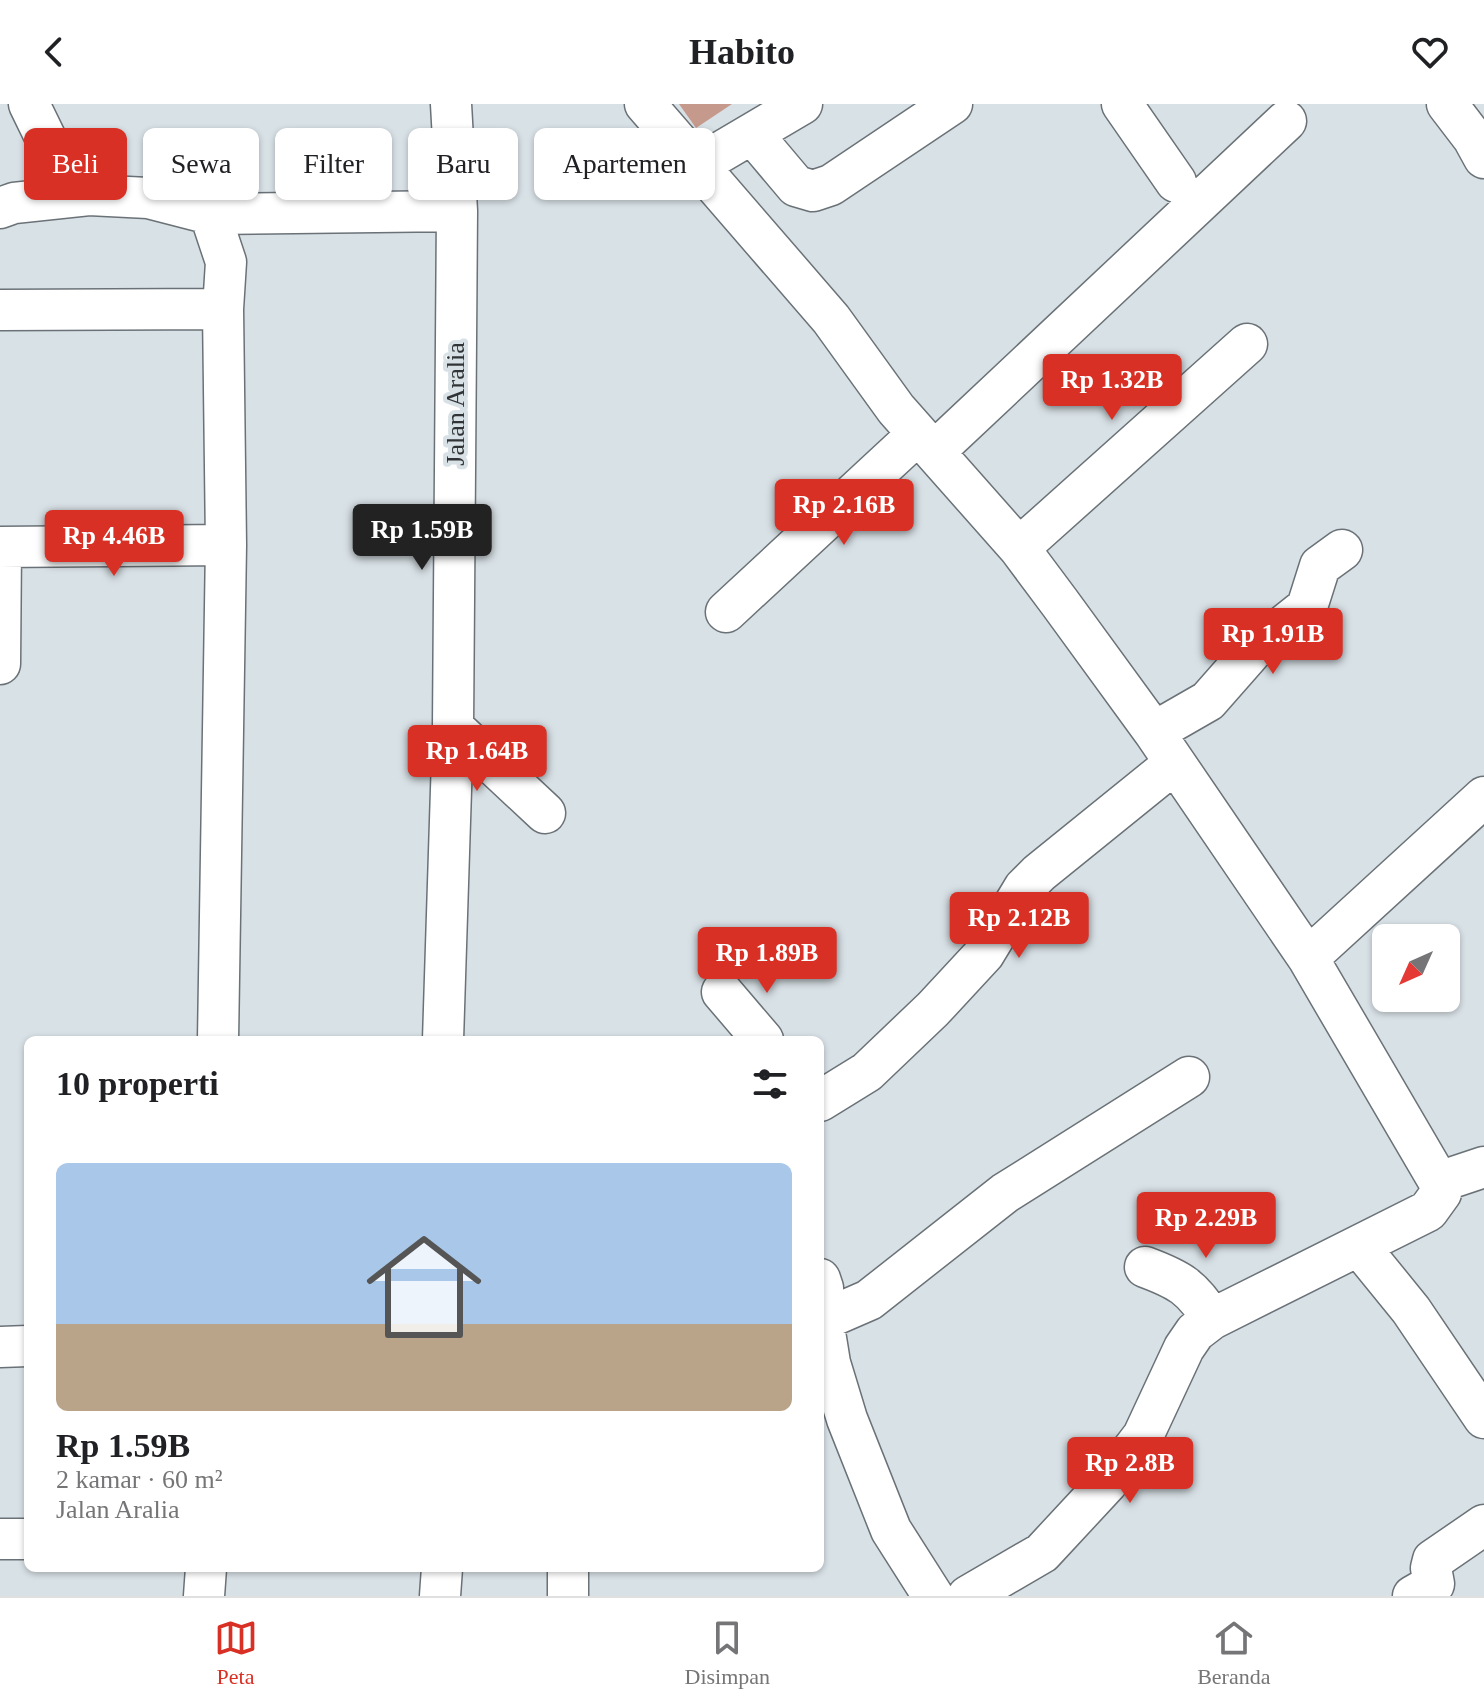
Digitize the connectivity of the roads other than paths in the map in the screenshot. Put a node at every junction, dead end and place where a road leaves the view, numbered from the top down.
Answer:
1 (29, 104) edge
2 (451, 104) edge
3 (645, 104) edge
4 (802, 104) edge
5 (952, 104) edge
6 (1122, 104) edge
7 (1447, 104) edge
8 (1286, 121) dead end
9 (41, 128) edge
10 (665, 128) edge
11 (753, 135) junction
12 (715, 156) edge
13 (1484, 158) edge
14 (1176, 182) dead end
15 (715, 187) edge
16 (127, 197) edge
17 (457, 211) junction
18 (210, 214) junction
19 (223, 309) junction
20 (0, 310) edge
21 (1247, 344) dead end
22 (926, 442) junction
23 (226, 545) junction
24 (1, 547) edge
25 (1019, 548) junction
26 (1342, 550) dead end
27 (726, 612) dead end
28 (0, 664) edge
29 (453, 727) junction
30 (1164, 747) junction
31 (1484, 797) edge
32 (545, 813) dead end
33 (1308, 958) junction
34 (722, 992) dead end
35 (218, 1036) edge
36 (443, 1036) edge
37 (760, 1036) edge
38 (1189, 1077) dead end
39 (824, 1099) edge
40 (1484, 1167) edge
41 (1439, 1182) junction
42 (1359, 1246) junction
43 (1145, 1267) dead end
44 (1212, 1319) junction
45 (824, 1320) edge
46 (824, 1326) edge
47 (24, 1346) edge
48 (0, 1347) edge
49 (1484, 1418) edge
50 (1484, 1525) edge
51 (0, 1539) edge
52 (24, 1539) edge
53 (206, 1572) edge
54 (442, 1572) edge
55 (568, 1572) edge
56 (204, 1596) edge
57 (440, 1596) edge
58 (568, 1596) edge
59 (933, 1596) edge
60 (968, 1596) edge
61 (1413, 1596) edge

1 - 9 street
2 - 17 street, Jalan Aralia
3 - 10 street
4 - 11 street
5 - 11 street
6 - 14 street
7 - 13 street
8 - 22 street
11 - 12 street
15 - 22 street
16 - 18 street
17 - 18 street
17 - 29 street, Jalan Aralia
18 - 19 street
19 - 20 street
19 - 23 street
21 - 25 street
22 - 25 street
22 - 27 street
23 - 24 street
23 - 35 street
24 - 28 street
25 - 30 street
26 - 30 street
29 - 32 street
29 - 36 street, Jalan Aralia
30 - 33 street
30 - 39 street
31 - 33 street
33 - 41 street
34 - 37 street
38 - 45 street
40 - 41 street
41 - 42 street
42 - 44 street
42 - 49 street
43 - 44 street
44 - 60 street
46 - 59 street
47 - 48 street
50 - 61 street
51 - 52 street
53 - 56 street
54 - 57 street
55 - 58 street

